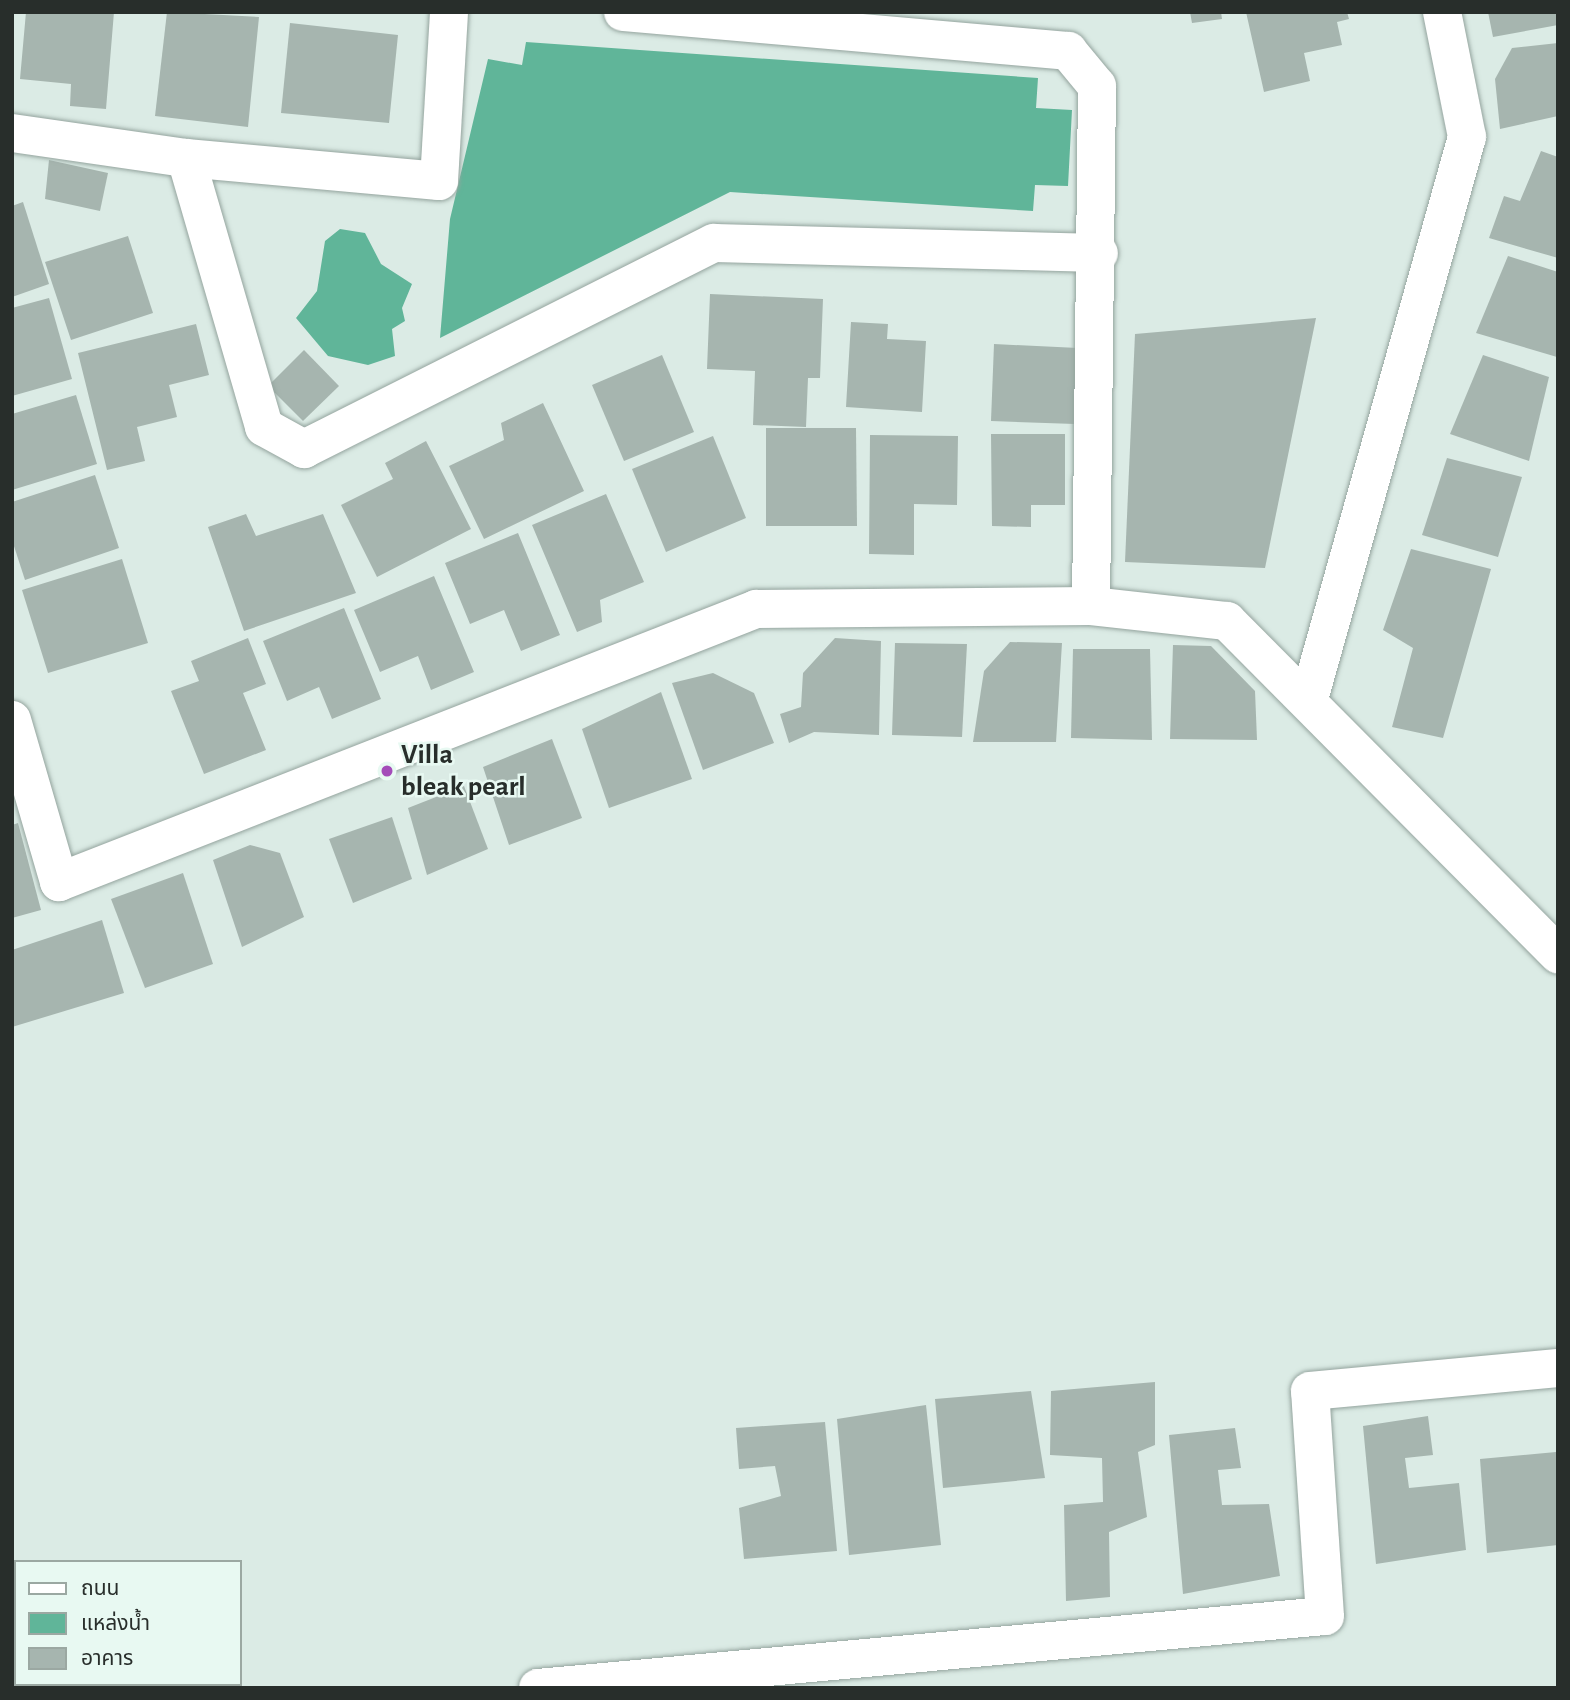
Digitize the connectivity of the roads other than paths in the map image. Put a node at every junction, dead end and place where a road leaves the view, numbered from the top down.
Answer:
1 (449, 12) edge
2 (623, 12) edge
3 (1442, 12) edge
4 (12, 133) edge
5 (186, 158) junction
6 (1099, 253) junction
7 (1091, 606) junction
8 (1309, 699) junction
9 (12, 720) edge
10 (1558, 954) edge
11 (1558, 1368) edge
12 (538, 1688) edge

1 - 5 street
2 - 6 street
3 - 8 street
4 - 5 street
5 - 6 street
6 - 7 street
7 - 8 street
7 - 9 street
8 - 10 street
11 - 12 street

